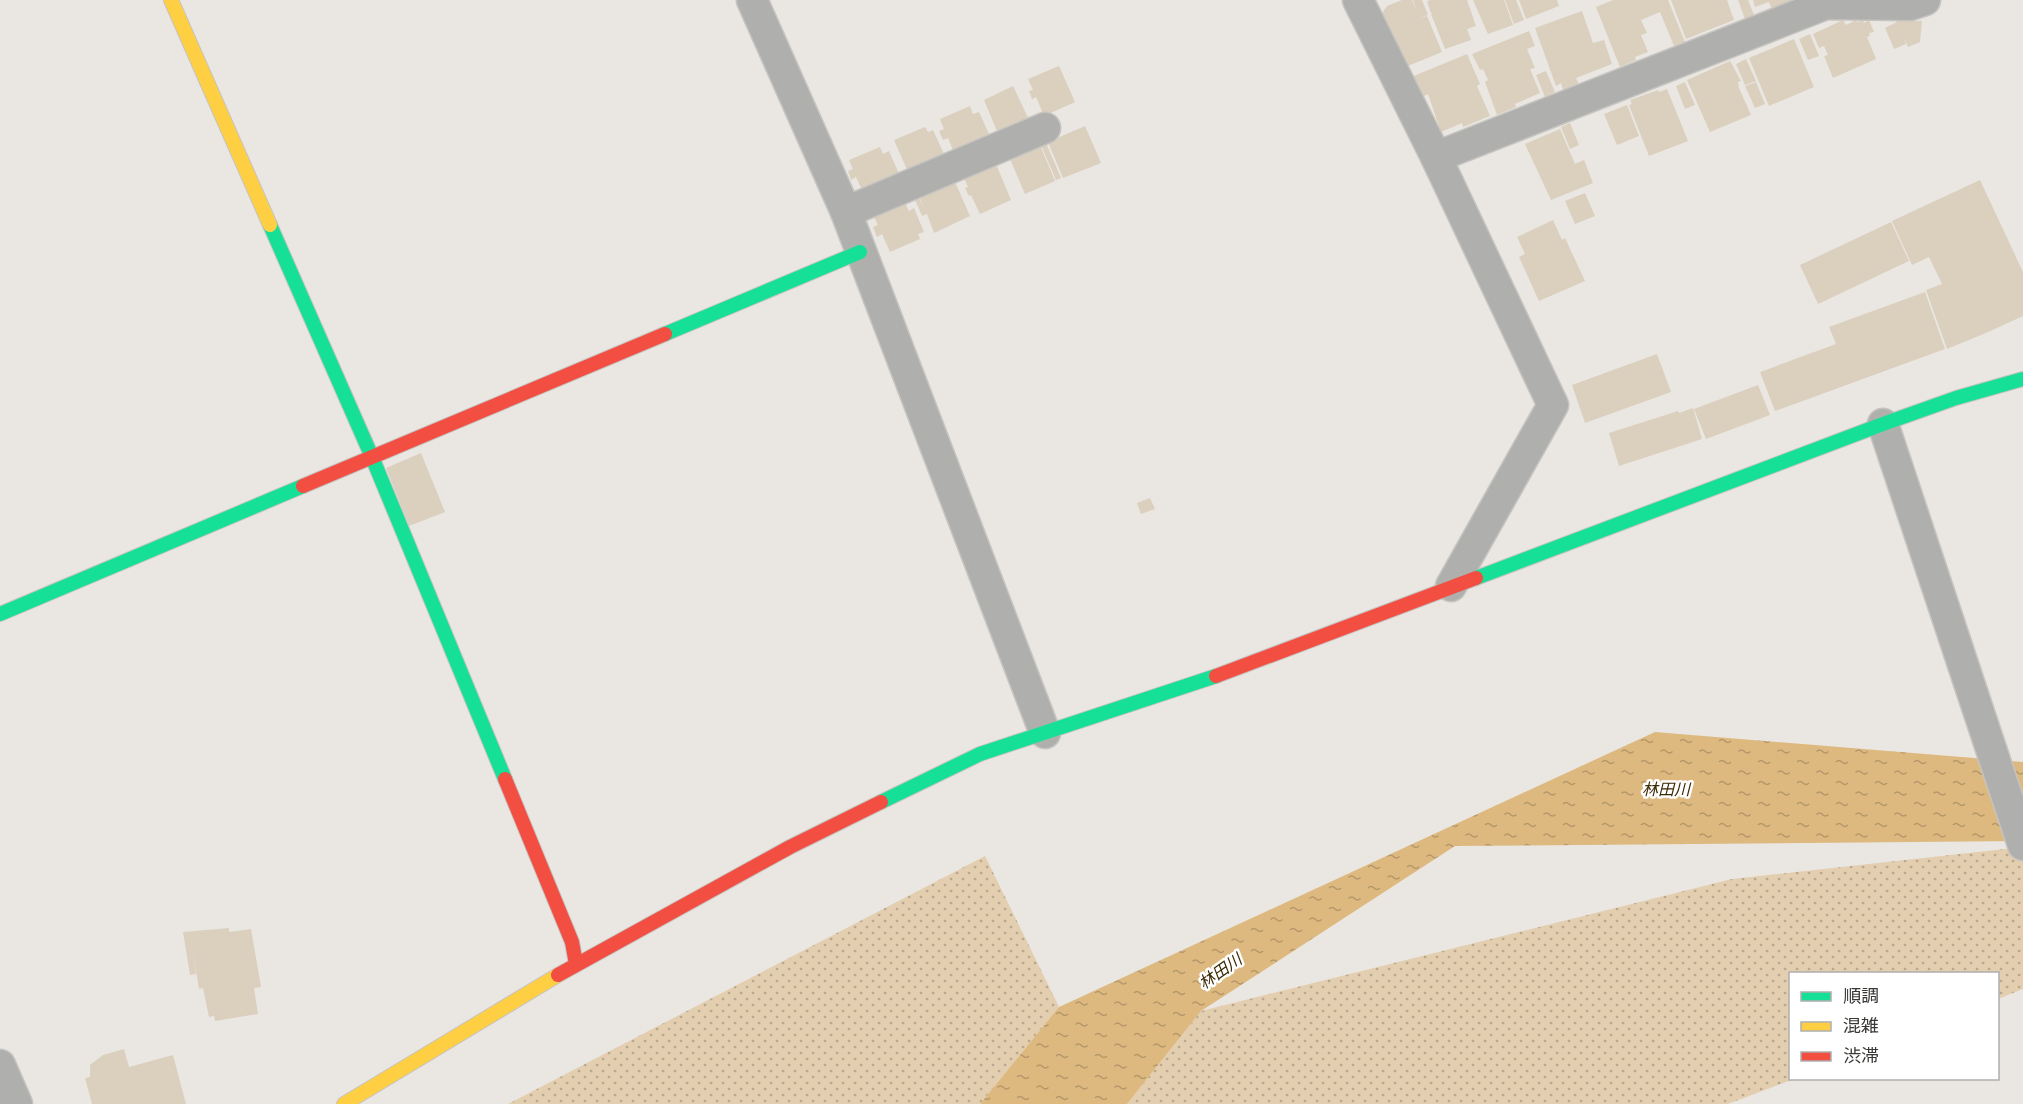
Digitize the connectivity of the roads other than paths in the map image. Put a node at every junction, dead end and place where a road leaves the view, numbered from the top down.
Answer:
1 (171, 0) edge
2 (752, 0) edge
3 (1925, 0) edge
4 (1362, 1) edge
5 (1825, 2) edge
6 (1045, 128) dead end
7 (1436, 157) junction
8 (846, 212) junction
9 (860, 252) junction
10 (2023, 379) edge
11 (1883, 424) junction
12 (372, 457) junction
13 (1451, 586) junction
14 (0, 614) edge
15 (1045, 734) junction
16 (2023, 845) edge
17 (576, 964) junction
18 (0, 1065) edge
19 (17, 1104) edge
20 (344, 1104) edge

1 - 12 street
2 - 8 street
3 - 5 street
4 - 7 street
5 - 7 street
6 - 8 street
7 - 13 street
8 - 9 street
9 - 12 street
9 - 15 street
10 - 11 street
11 - 13 street
11 - 16 street
12 - 14 street
12 - 17 street
13 - 15 street
15 - 17 street
17 - 20 street
18 - 19 street

